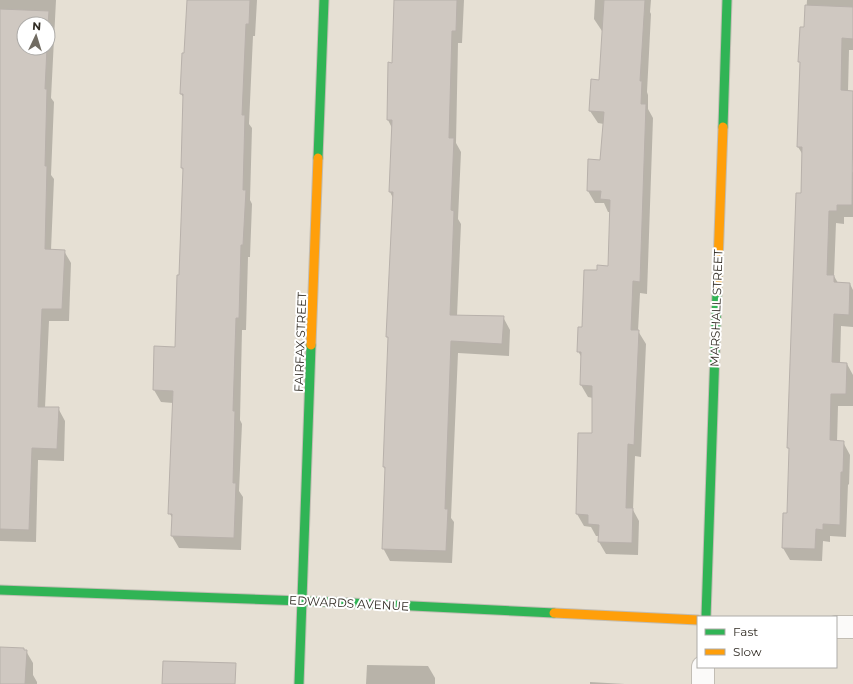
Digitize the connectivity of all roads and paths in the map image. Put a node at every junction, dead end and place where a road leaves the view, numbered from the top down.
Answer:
1 (324, 0) edge
2 (727, 0) edge
3 (0, 590) edge
4 (302, 601) junction
5 (706, 616) edge
6 (697, 620) edge
7 (837, 627) edge
8 (853, 628) edge
9 (703, 668) edge
10 (299, 684) edge
11 (703, 684) edge

1 - 4 street, FAIRFAX STREET
2 - 5 street, MARSHALL STREET
3 - 4 street, EDWARDS AVENUE
4 - 6 street, EDWARDS AVENUE
4 - 10 street, FAIRFAX STREET
7 - 8 street
9 - 11 street

